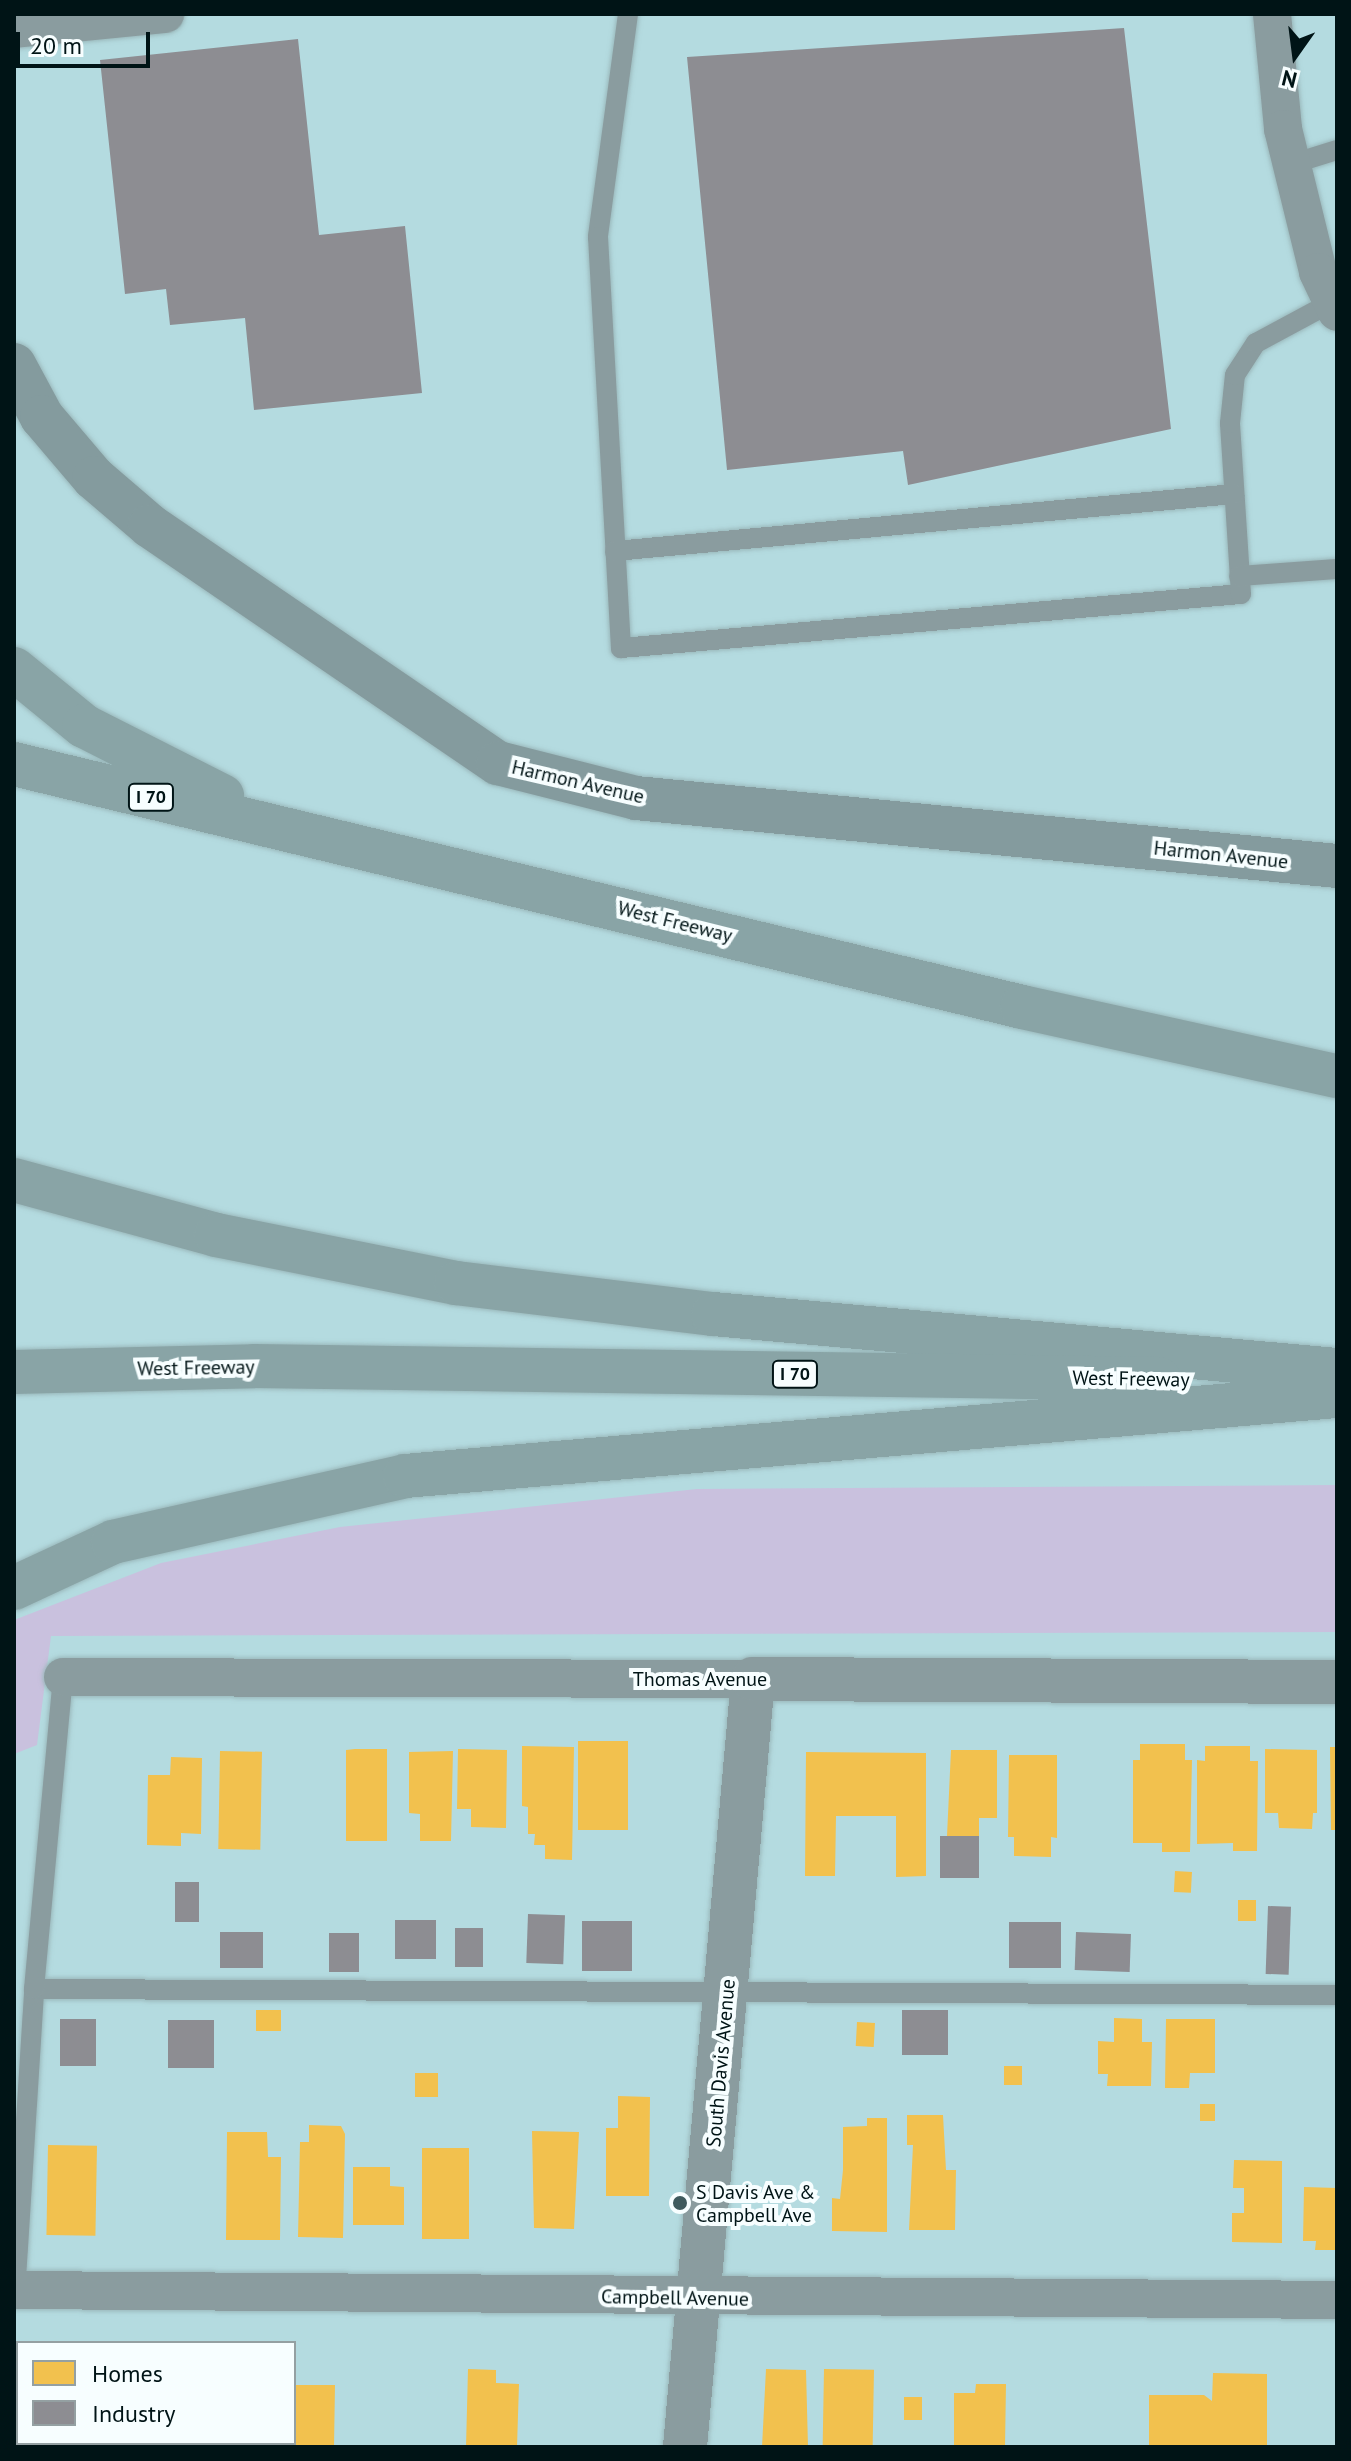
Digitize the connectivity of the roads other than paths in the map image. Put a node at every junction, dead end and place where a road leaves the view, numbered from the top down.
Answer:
1 (165, 14) edge
2 (628, 14) edge
3 (1272, 14) edge
4 (14, 29) edge
5 (1337, 150) edge
6 (1292, 164) junction
7 (1335, 307) edge
8 (14, 365) edge
9 (1234, 494) junction
10 (615, 551) junction
11 (1337, 569) edge
12 (1239, 576) junction
13 (14, 669) edge
14 (14, 764) edge
15 (288, 829) junction
16 (1337, 866) edge
17 (1337, 1076) edge
18 (14, 1180) edge
19 (1337, 1370) edge
20 (14, 1372) edge
21 (1337, 1382) edge
22 (1337, 1396) edge
23 (14, 1588) edge
24 (63, 1677) joint
25 (753, 1679) junction
26 (1337, 1682) edge
27 (34, 1989) junction
28 (728, 1991) junction
29 (1337, 1995) edge
30 (14, 2294) edge
31 (699, 2299) junction
32 (1337, 2300) edge
33 (685, 2447) edge

1 - 4 street
2 - 10 lane
3 - 6 street
5 - 6 lane
6 - 7 street
7 - 9 lane
8 - 16 main road, Harmon Avenue
9 - 10 lane
9 - 12 lane
10 - 12 lane
11 - 12 lane
13 - 15 highway
14 - 15 highway, West Freeway / I 70
15 - 17 highway, West Freeway / I 70
18 - 19 highway
20 - 21 highway, West Freeway / I 70
22 - 23 highway
24 - 25 street, Thomas Avenue
24 - 27 lane
25 - 26 street, Thomas Avenue
25 - 28 street, South Davis Avenue
27 - 28 lane
27 - 30 lane
28 - 29 lane
28 - 31 street, South Davis Avenue
30 - 31 street, Campbell Avenue
31 - 32 street, Campbell Avenue
31 - 33 street, South Davis Avenue

